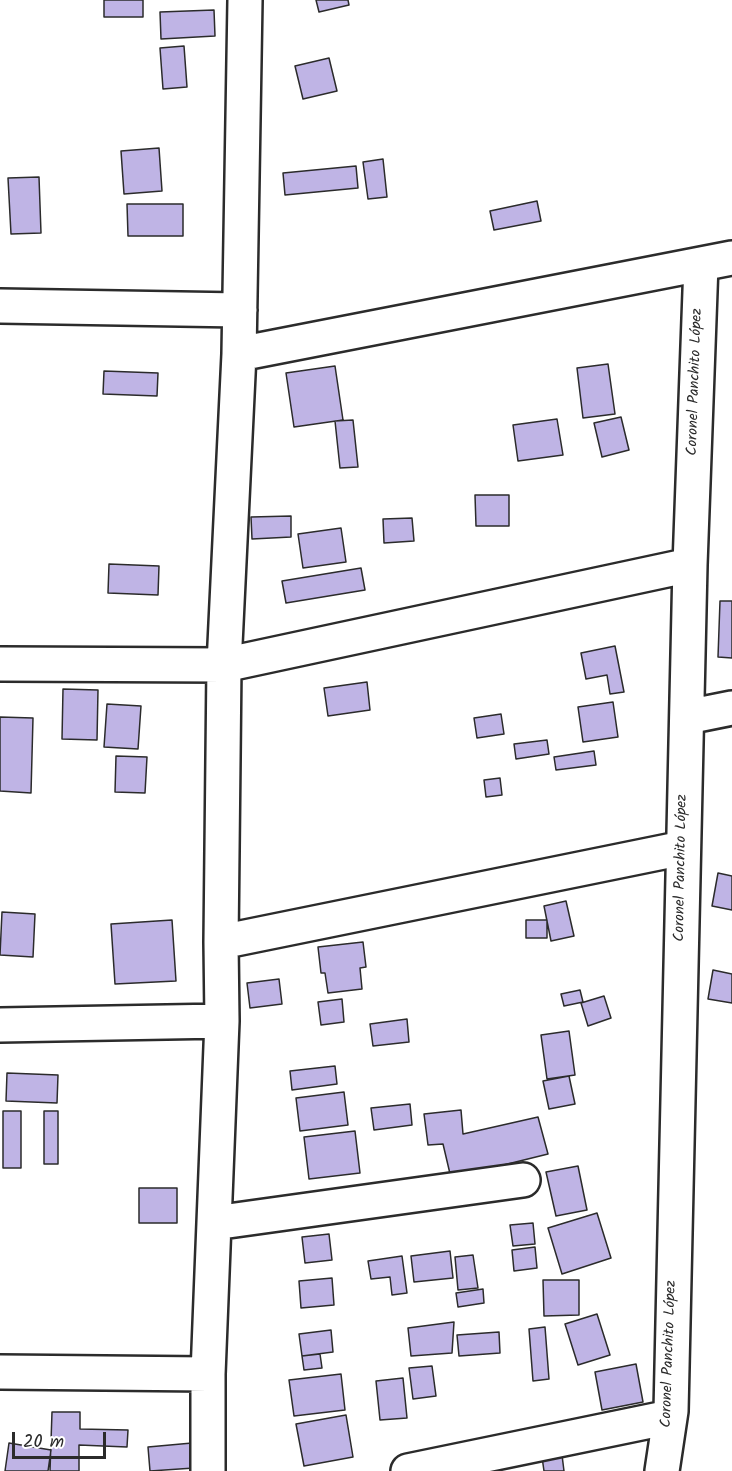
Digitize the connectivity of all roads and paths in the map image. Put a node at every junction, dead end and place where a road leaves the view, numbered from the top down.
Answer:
1 (245, 0) edge
2 (732, 258) edge
3 (700, 264) junction
4 (0, 306) edge
5 (240, 310) junction
6 (239, 354) junction
7 (690, 565) junction
8 (0, 664) edge
9 (224, 665) junction
10 (732, 708) edge
11 (687, 717) junction
12 (682, 848) junction
13 (221, 942) junction
14 (222, 1022) junction
15 (0, 1025) edge
16 (523, 1180) dead end
17 (214, 1223) junction
18 (0, 1372) edge
19 (208, 1374) junction
20 (670, 1417) junction
21 (208, 1471) edge
22 (408, 1471) edge
23 (662, 1471) edge

1 - 5 street
2 - 3 street
3 - 6 street
3 - 7 street, Coronel Panchito López
4 - 5 street
5 - 6 street
6 - 9 street
7 - 9 street
7 - 11 street, Coronel Panchito López
8 - 9 street
9 - 13 street
10 - 11 street
11 - 12 street, Coronel Panchito López
12 - 13 street
12 - 20 street, Coronel Panchito López
13 - 14 street
14 - 15 street
14 - 17 street
16 - 17 street
17 - 19 street
18 - 19 street
19 - 21 street
20 - 22 street
20 - 23 street, Coronel Panchito López

